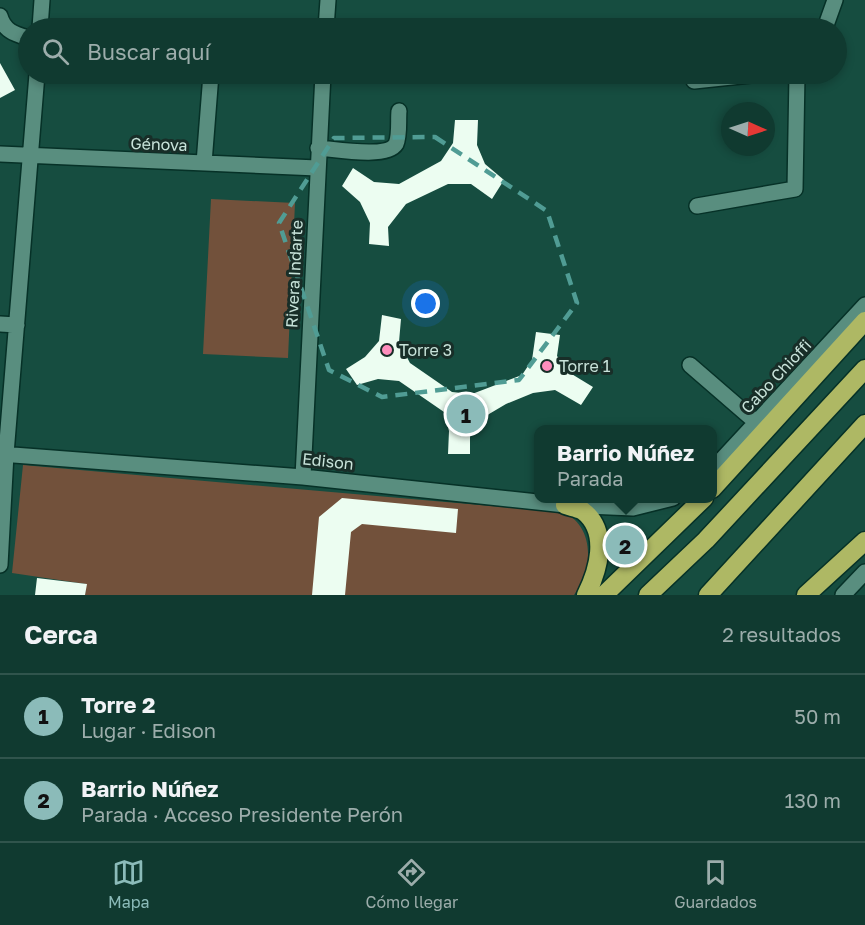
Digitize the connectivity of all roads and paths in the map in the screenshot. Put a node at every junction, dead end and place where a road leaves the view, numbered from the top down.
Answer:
1 (42, 0) edge
2 (328, 0) edge
3 (835, 0) edge
4 (0, 16) edge
5 (41, 18) edge
6 (327, 18) edge
7 (829, 18) edge
8 (18, 35) edge
9 (36, 84) edge
10 (210, 84) edge
11 (322, 84) edge
12 (796, 84) edge
13 (399, 111) dead end
14 (318, 148) junction
15 (0, 154) edge
16 (30, 157) junction
17 (204, 163) junction
18 (317, 168) junction
19 (698, 206) dead end
20 (865, 305) edge
21 (865, 321) edge
22 (0, 324) edge
23 (17, 325) junction
24 (690, 365) dead end
25 (865, 369) edge
26 (757, 423) junction
27 (865, 424) edge
28 (3, 454) edge
29 (717, 465) edge
30 (303, 477) junction
31 (717, 484) edge
32 (534, 502) edge
33 (546, 503) edge
34 (659, 503) edge
35 (699, 503) edge
36 (565, 505) junction
37 (865, 541) edge
38 (0, 565) edge
39 (865, 572) edge
40 (852, 592) edge
41 (586, 595) edge
42 (604, 595) edge
43 (648, 595) edge
44 (708, 595) edge
45 (806, 595) edge

1 - 5 street
2 - 6 street
3 - 7 street
4 - 8 street
9 - 16 street
10 - 17 street
11 - 14 street, Rivera Indarte
12 - 19 street
13 - 14 street
14 - 18 street, Rivera Indarte
15 - 16 street, Génova
16 - 17 street, Génova
16 - 23 street
17 - 18 street, Génova
18 - 30 street, Rivera Indarte
20 - 26 street, Cabo Chioffi
21 - 31 highway
22 - 23 street
23 - 28 street
24 - 26 street
25 - 43 highway
26 - 29 street, Cabo Chioffi
27 - 44 highway
28 - 30 street, Edison
28 - 38 street
30 - 32 street, Edison
33 - 36 street, Edison
34 - 36 street, Edison
35 - 42 highway
36 - 41 highway
37 - 45 highway
39 - 40 street

